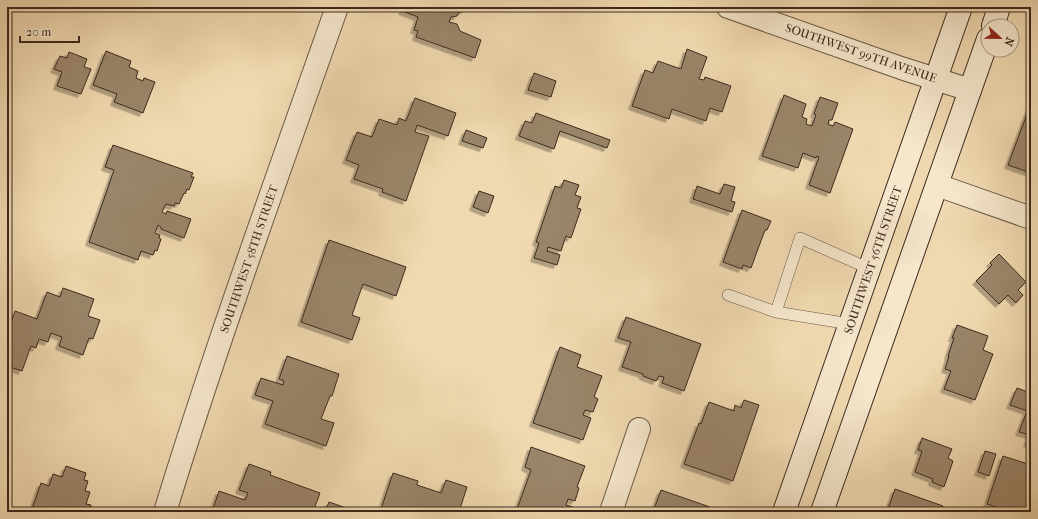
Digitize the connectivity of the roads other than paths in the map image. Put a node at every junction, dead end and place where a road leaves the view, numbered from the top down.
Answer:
1 (338, 7) edge
2 (728, 7) edge
3 (961, 7) edge
4 (999, 7) edge
5 (996, 18) edge
6 (981, 58) edge
7 (936, 78) junction
8 (970, 90) junction
9 (937, 185) junction
10 (1031, 218) edge
11 (870, 268) junction
12 (728, 295) dead end
13 (776, 312) junction
14 (850, 324) junction
15 (639, 429) dead end
16 (165, 512) edge
17 (610, 512) edge
18 (784, 512) edge
19 (822, 512) edge

1 - 16 main road, SOUTHWEST 58TH STREET
2 - 7 main road, SOUTHWEST 99TH AVENUE
3 - 7 main road, SOUTHWEST 56TH STREET
4 - 5 main road
6 - 8 main road
7 - 8 main road, SOUTHWEST 99TH AVENUE
7 - 11 main road, SOUTHWEST 56TH STREET
8 - 9 main road
9 - 10 main road
9 - 19 main road
11 - 13 lane
11 - 14 main road, SOUTHWEST 56TH STREET
12 - 13 lane
13 - 14 lane
14 - 18 main road, SOUTHWEST 56TH STREET
15 - 17 main road

